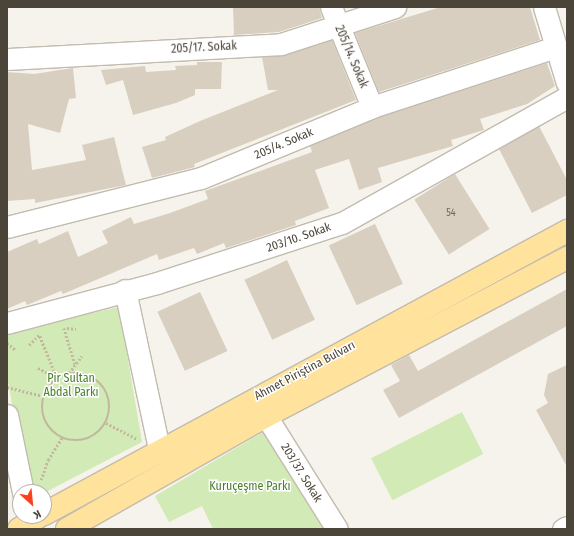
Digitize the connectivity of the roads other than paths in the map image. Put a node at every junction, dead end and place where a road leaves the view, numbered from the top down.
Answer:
1 (395, 7) edge
2 (544, 7) edge
3 (335, 16) edge
4 (556, 47) junction
5 (7, 58) edge
6 (567, 82) edge
7 (567, 97) edge
8 (372, 107) junction
9 (7, 227) edge
10 (567, 231) edge
11 (567, 258) edge
12 (125, 290) junction
13 (7, 324) edge
14 (7, 415) edge
15 (266, 416) junction
16 (150, 445) junction
17 (29, 484) edge
18 (52, 506) edge
19 (567, 527) edge
20 (67, 529) edge
21 (337, 529) edge
22 (563, 529) edge

1 - 3 street, 205/17. Sokak
2 - 4 street
3 - 5 street, 205/17. Sokak
3 - 8 street, 205/14. Sokak
4 - 6 street
4 - 8 street, 205/4. Sokak
7 - 12 street, 203/10. Sokak
8 - 9 street, 205/4. Sokak
10 - 16 main road, Ahmet Piriştina Bulvarı
11 - 15 main road, Ahmet Piriştina Bulvarı
12 - 13 street, 203/10. Sokak
12 - 16 street
14 - 17 street
15 - 20 main road, Ahmet Piriştina Bulvarı
15 - 21 street, 203/37. Sokak
16 - 18 main road, Ahmet Piriştina Bulvarı
19 - 22 street

